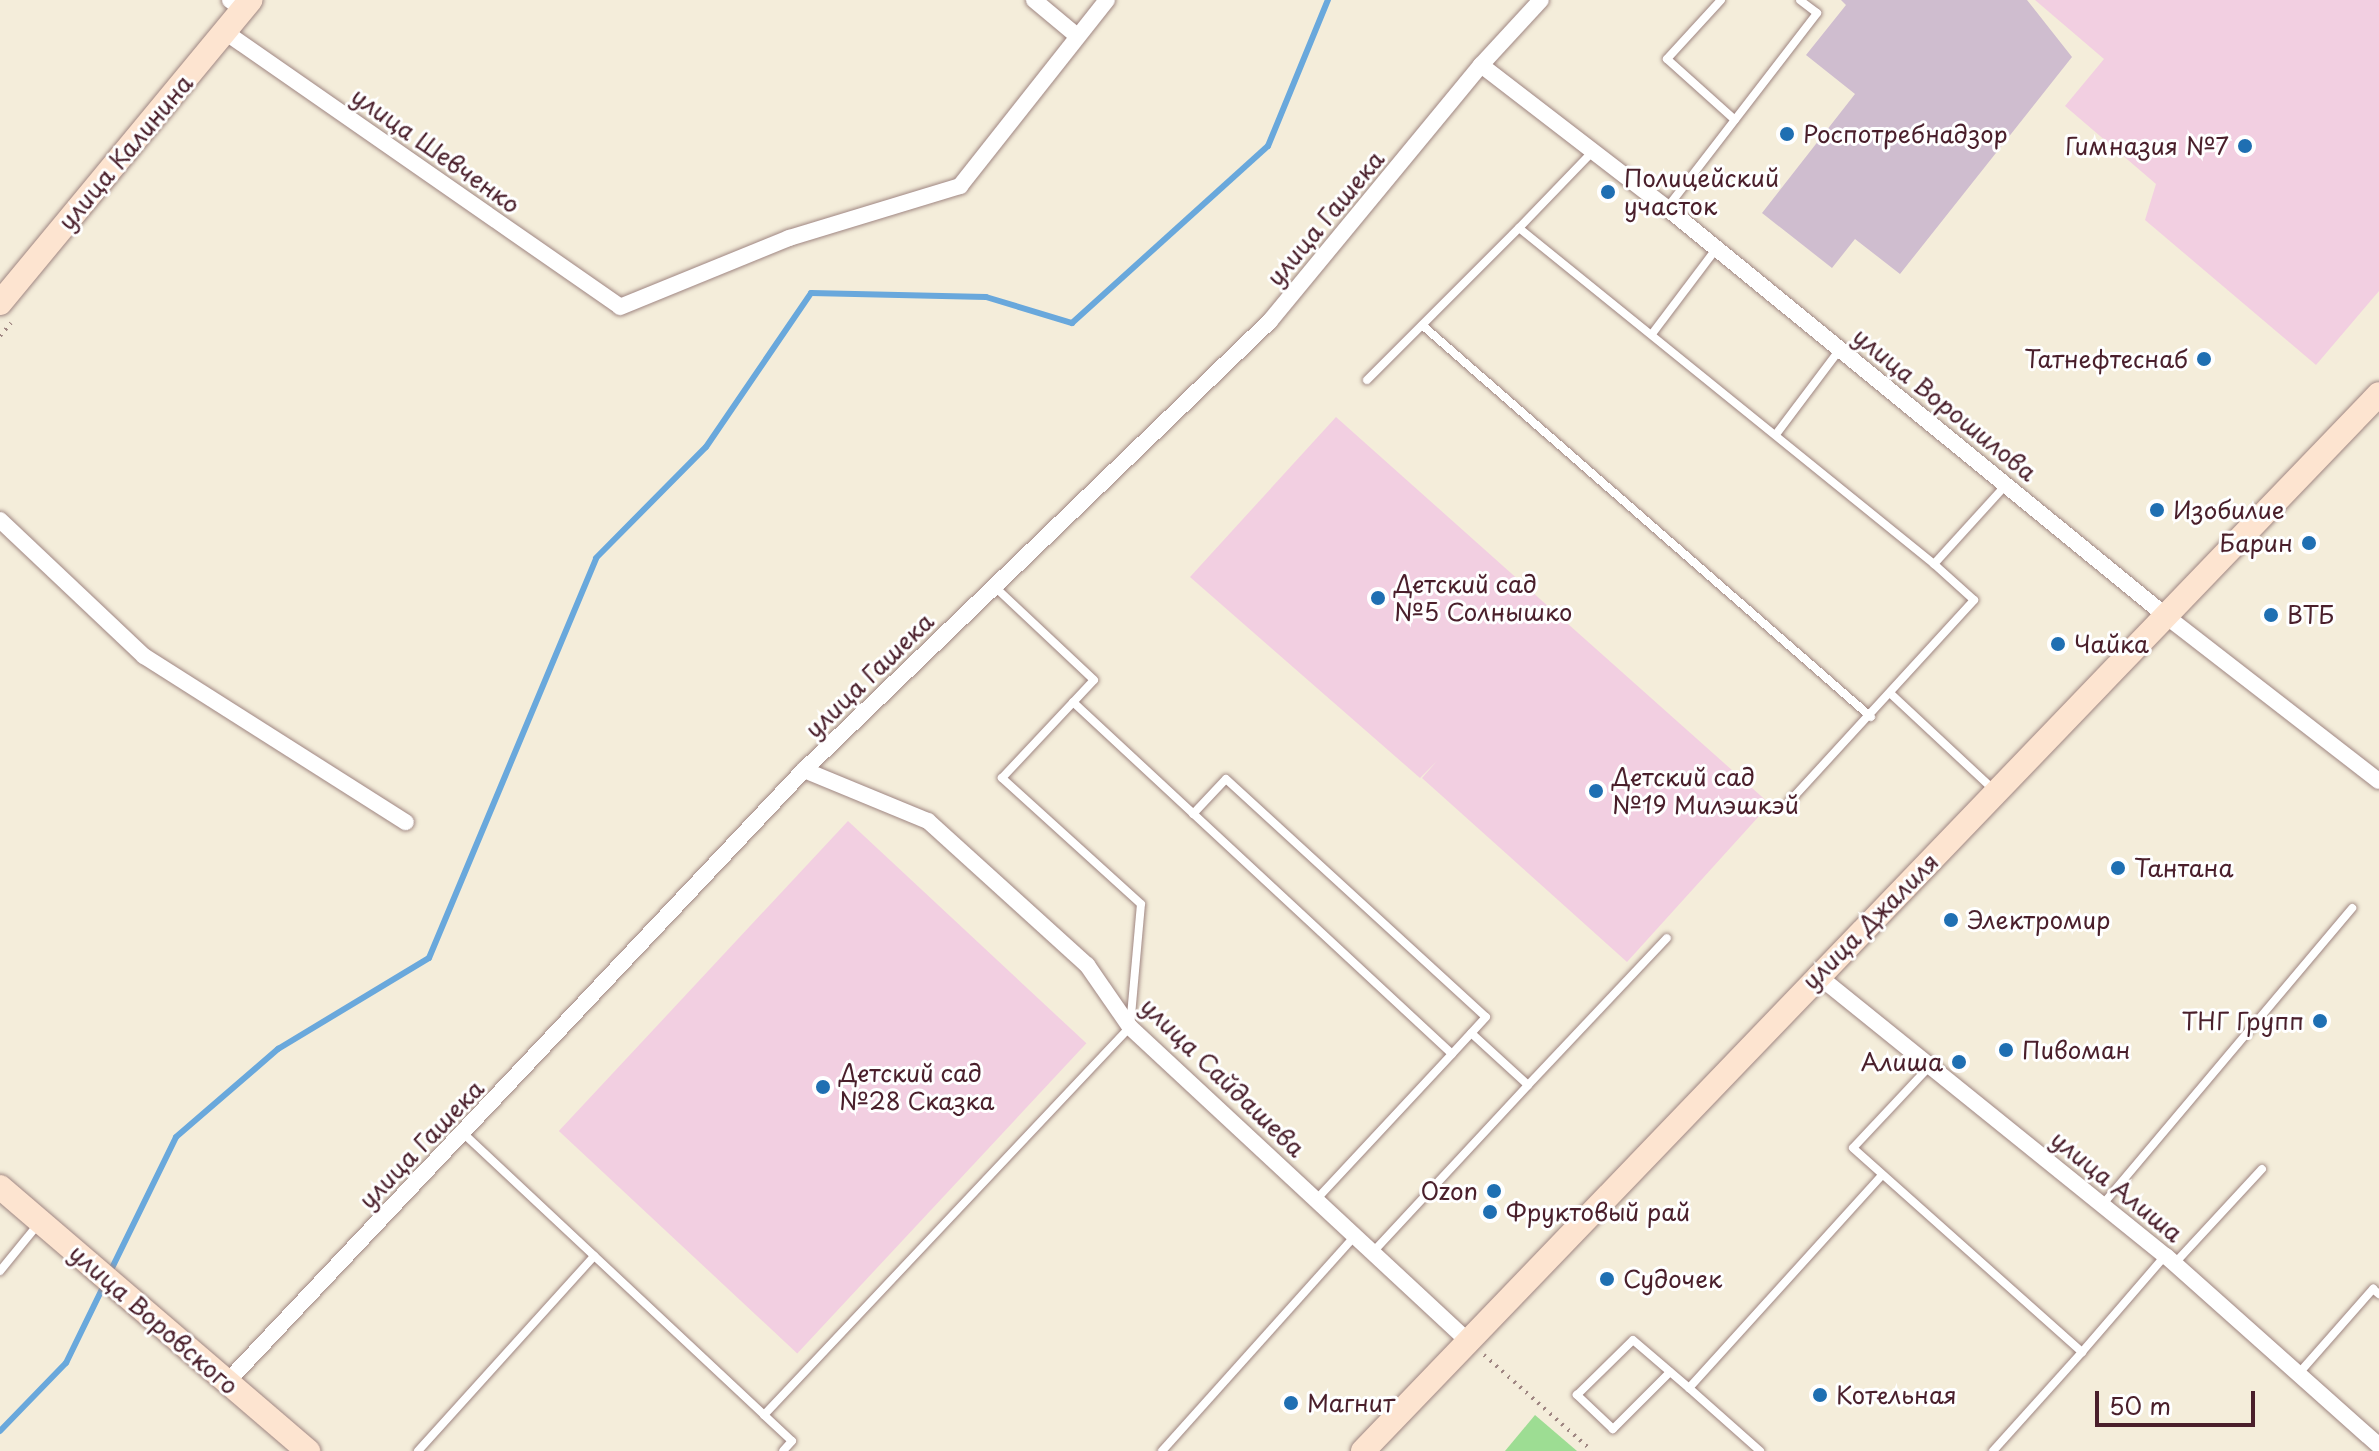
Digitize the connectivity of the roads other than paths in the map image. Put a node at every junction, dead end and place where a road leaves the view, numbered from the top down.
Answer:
1 (1034, 0) edge
2 (1107, 0) edge
3 (1541, 0) edge
4 (1721, 0) edge
5 (1800, 0) edge
6 (241, 3) edge
7 (225, 32) junction
8 (1076, 35) junction
9 (1481, 65) junction
10 (1735, 120) junction
11 (1594, 150) junction
12 (1667, 208) junction
13 (1519, 228) junction
14 (1717, 248) junction
15 (0, 303) edge
16 (1422, 325) junction
17 (1652, 334) junction
18 (1840, 349) junction
19 (1367, 380) dead end
20 (2379, 394) edge
21 (1777, 433) junction
22 (2006, 485) junction
23 (0, 520) edge
24 (1934, 564) junction
25 (995, 587) junction
26 (2166, 616) junction
27 (1891, 694) junction
28 (1073, 702) junction
29 (1871, 717) junction
30 (804, 770) junction
31 (2379, 781) edge
32 (1997, 793) junction
33 (1789, 802) dead end
34 (1193, 814) junction
35 (406, 822) dead end
36 (2352, 908) dead end
37 (1667, 938) dead end
38 (1816, 974) junction
39 (1130, 1027) junction
40 (1471, 1033) junction
41 (1452, 1054) junction
42 (1931, 1065) junction
43 (1528, 1085) junction
44 (464, 1134) junction
45 (2262, 1169) dead end
46 (1881, 1176) junction
47 (0, 1187) edge
48 (1316, 1200) junction
49 (2103, 1204) junction
50 (40, 1222) junction
51 (1355, 1236) junction
52 (1373, 1252) junction
53 (594, 1256) junction
54 (2170, 1259) junction
55 (0, 1271) edge
56 (2379, 1294) edge
57 (1470, 1343) junction
58 (2082, 1352) junction
59 (1670, 1372) junction
60 (2300, 1372) junction
61 (227, 1382) junction
62 (1689, 1388) junction
63 (764, 1415) junction
64 (2379, 1446) edge
65 (308, 1451) edge
66 (418, 1451) edge
67 (783, 1451) edge
68 (1162, 1451) edge
69 (1363, 1451) edge
70 (1760, 1451) edge
71 (1993, 1451) edge

1 - 8 street
2 - 8 street
3 - 9 street, улица Гашека
4 - 10 lane
5 - 10 lane
6 - 7 main road, улица Калинина
7 - 8 street, улица Шевченко
7 - 15 main road, улица Калинина
9 - 11 street, улица Ворошилова
9 - 25 street, улица Гашека
10 - 12 lane
11 - 12 street, улица Ворошилова
11 - 13 lane
12 - 14 street, улица Ворошилова
13 - 16 lane
13 - 17 lane
14 - 17 lane
14 - 18 street, улица Ворошилова
16 - 19 lane
16 - 29 lane
17 - 21 lane
18 - 21 lane
18 - 22 street, улица Ворошилова
20 - 26 main road, улица Джалиля
21 - 24 lane
22 - 24 lane
22 - 26 street, улица Ворошилова
23 - 35 street
24 - 27 lane
25 - 28 lane
25 - 30 street, улица Гашека
26 - 31 street, улица Ворошилова
26 - 32 main road, улица Джалиля
27 - 29 lane
27 - 32 lane
28 - 34 lane
28 - 39 lane
29 - 33 lane
30 - 39 street, улица Сайдашева
30 - 44 street, улица Гашека
32 - 38 main road, улица Джалиля
34 - 40 lane
34 - 41 lane
36 - 49 lane
37 - 43 lane
38 - 42 street, улица Алиша
38 - 57 main road, улица Джалиля
39 - 48 street, улица Сайдашева
39 - 63 lane
40 - 41 lane
40 - 43 lane
41 - 48 lane
42 - 46 lane
42 - 49 street, улица Алиша
43 - 52 lane
44 - 53 lane
44 - 61 street, улица Гашека
45 - 54 lane
46 - 58 lane
46 - 62 lane
47 - 50 main road, улица Воровского
48 - 51 street, улица Сайдашева
49 - 54 street, улица Алиша
50 - 55 lane
50 - 61 main road, улица Воровского
51 - 52 street, улица Сайдашева
51 - 68 lane
52 - 57 street, улица Сайдашева
53 - 63 lane
53 - 66 lane
54 - 58 lane
54 - 60 street, улица Алиша
56 - 60 lane
57 - 69 main road, улица Джалиля
58 - 71 lane
59 - 59 lane
59 - 62 lane
60 - 64 street, улица Алиша
61 - 65 main road, улица Воровского
62 - 70 lane
63 - 67 lane

